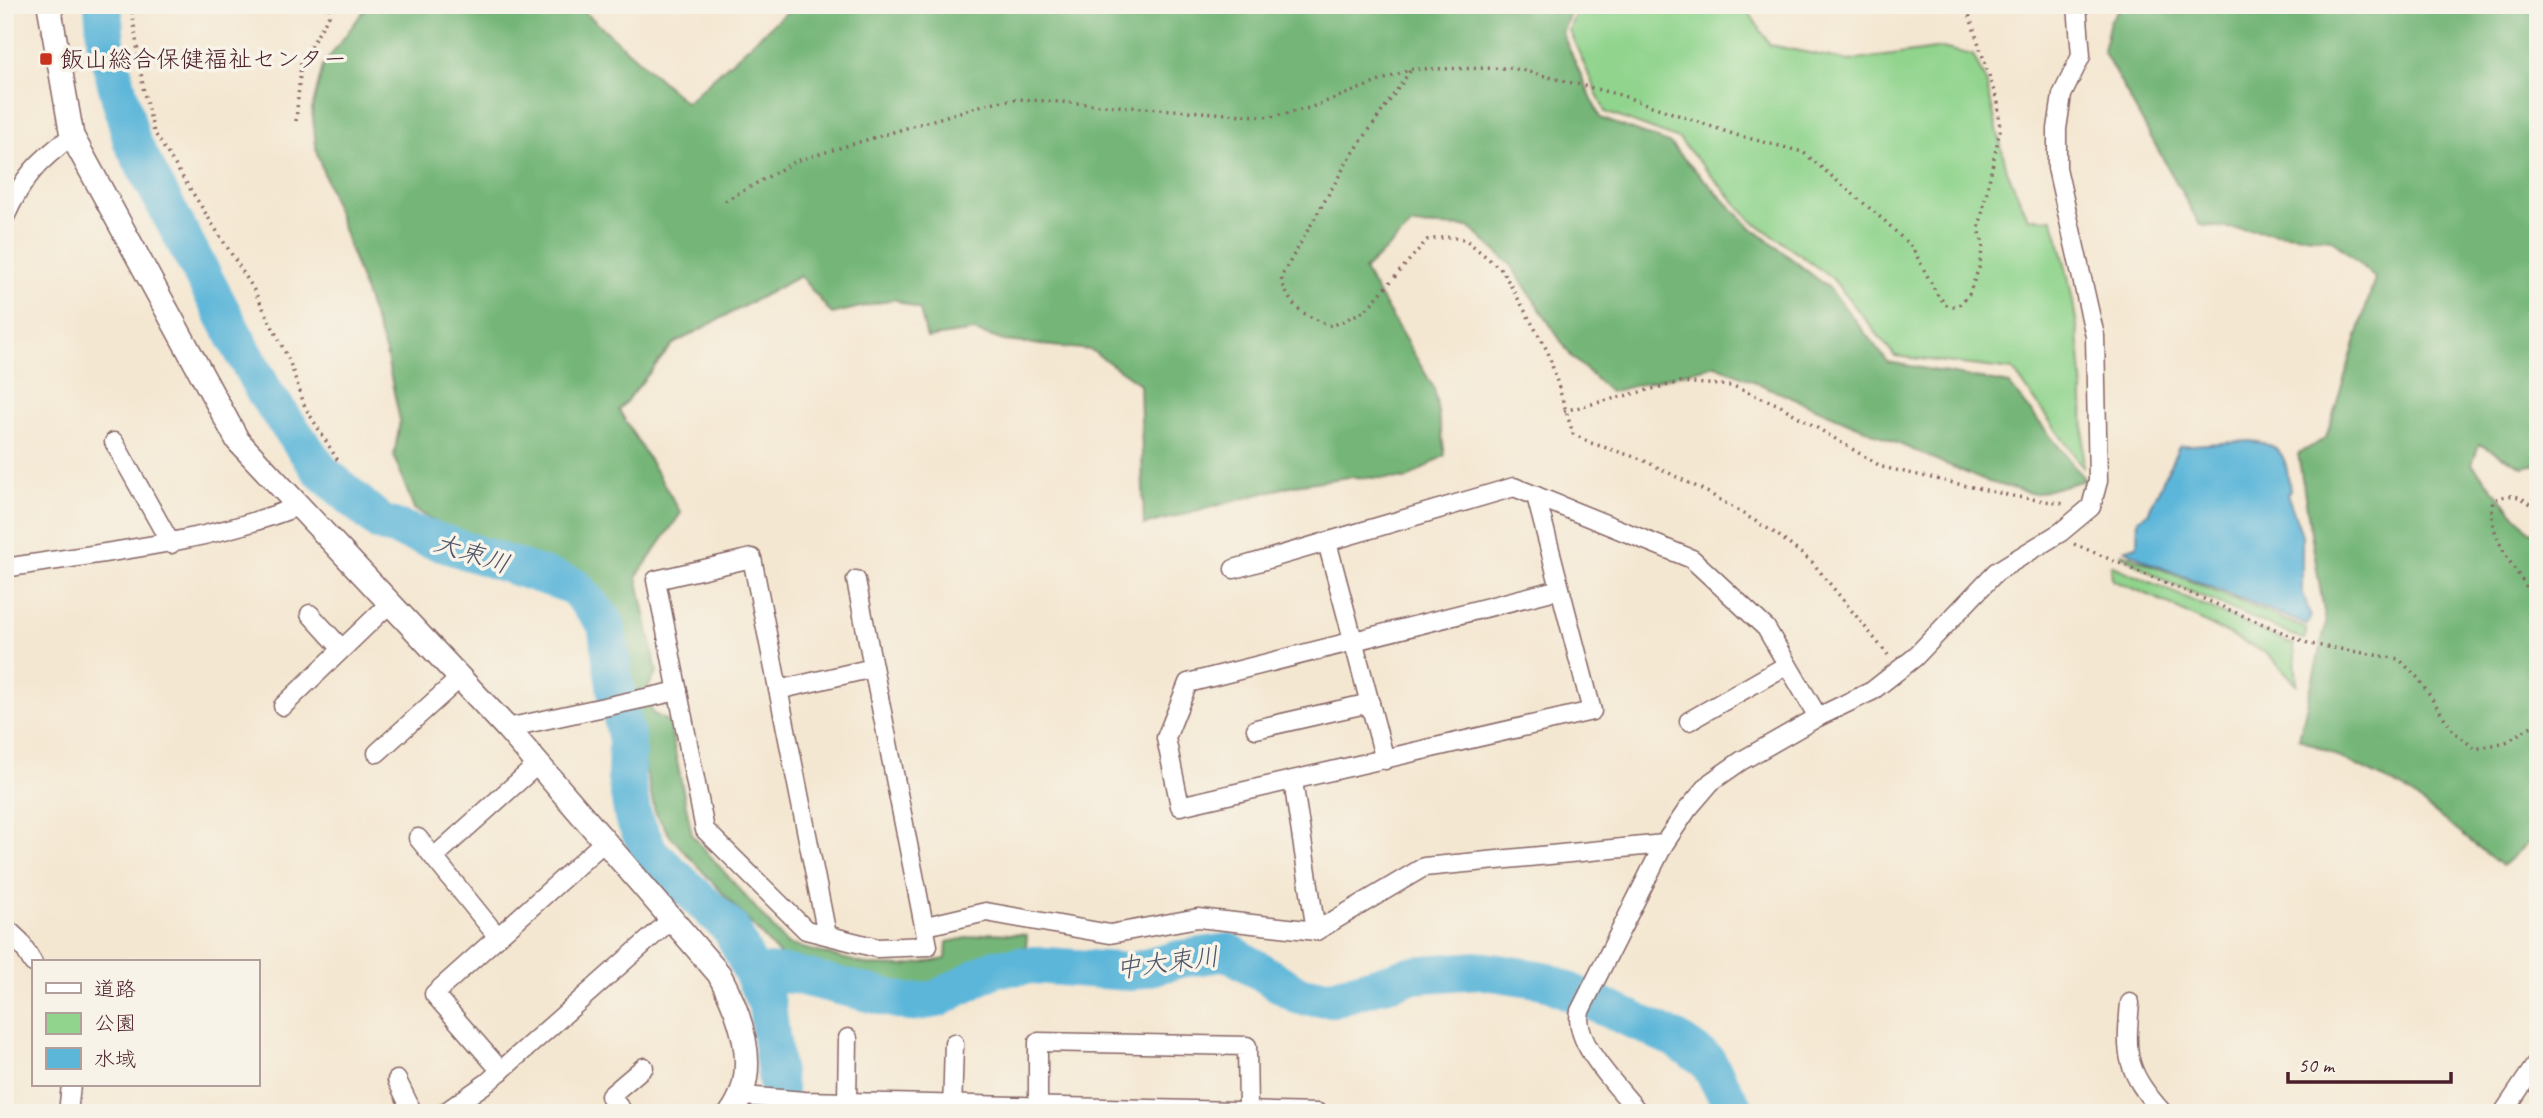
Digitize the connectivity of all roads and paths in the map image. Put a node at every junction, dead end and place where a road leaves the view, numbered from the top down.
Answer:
1 (49, 5) edge
2 (131, 5) edge
3 (329, 5) edge
4 (1966, 5) edge
5 (2077, 5) edge
6 (1411, 69) junction
7 (296, 121) dead end
8 (72, 136) junction
9 (725, 201) dead end
10 (5, 217) edge
11 (1564, 411) junction
12 (114, 442) dead end
13 (340, 464) dead end
14 (1536, 496) junction
15 (296, 507) junction
16 (2091, 507) junction
17 (2536, 508) edge
18 (2052, 537) junction
19 (1327, 542) junction
20 (171, 544) junction
21 (5, 568) edge
22 (1234, 569) dead end
23 (856, 580) dead end
24 (1560, 589) junction
25 (389, 604) junction
26 (2538, 604) edge
27 (310, 614) dead end
28 (1353, 639) junction
29 (342, 649) junction
30 (1787, 665) junction
31 (873, 668) junction
32 (1901, 669) junction
33 (460, 678) junction
34 (778, 690) junction
35 (678, 691) junction
36 (1370, 703) junction
37 (283, 706) dead end
38 (1818, 717) junction
39 (1689, 720) dead end
40 (2538, 722) edge
41 (508, 728) junction
42 (1256, 729) dead end
43 (377, 753) dead end
44 (1385, 760) junction
45 (538, 764) junction
46 (1293, 781) junction
47 (418, 838) dead end
48 (605, 841) junction
49 (1664, 844) junction
50 (434, 858) junction
51 (673, 918) junction
52 (926, 926) junction
53 (5, 927) edge
54 (1316, 930) junction
55 (827, 935) junction
56 (498, 937) junction
57 (32, 961) edge
58 (2130, 1003) dead end
59 (848, 1038) dead end
60 (954, 1044) dead end
61 (2538, 1061) edge
62 (644, 1067) dead end
63 (500, 1071) junction
64 (397, 1080) dead end
65 (71, 1086) edge
66 (847, 1101) junction
67 (744, 1102) edge
68 (1038, 1105) junction
69 (952, 1108) edge
70 (1248, 1109) junction
71 (68, 1113) edge
72 (413, 1113) edge
73 (444, 1113) edge
74 (624, 1113) edge
75 (1318, 1113) edge
76 (1639, 1113) edge
77 (2163, 1113) edge
78 (2503, 1113) edge

1 - 8 street
2 - 13 path
3 - 7 path
4 - 6 path
5 - 16 street
6 - 9 path
6 - 11 path
8 - 10 street
8 - 15 street
11 - 16 path
11 - 32 path
12 - 20 street
14 - 19 street
14 - 24 street
14 - 30 street
15 - 20 street
15 - 25 street
16 - 18 street
17 - 26 path
18 - 32 street
18 - 40 path
19 - 22 street
19 - 28 street
20 - 21 street
23 - 31 street
24 - 28 street
24 - 44 street
25 - 29 street
25 - 33 street
27 - 29 street
28 - 36 street
28 - 46 street
29 - 37 street
30 - 38 street
30 - 39 street
31 - 34 street
31 - 52 street
32 - 38 street
33 - 41 street
33 - 43 street
34 - 35 street
34 - 55 street
35 - 41 street
35 - 55 street
36 - 42 street
36 - 44 street
38 - 49 street
41 - 45 street
44 - 46 street
45 - 48 street
45 - 50 street
46 - 54 street
47 - 50 street
48 - 51 street
48 - 56 street
49 - 54 street
49 - 76 street
50 - 56 street
51 - 63 street
51 - 67 street
52 - 54 street
52 - 55 street
53 - 57 street
56 - 63 street
58 - 77 street
59 - 66 street
60 - 69 street
61 - 78 street
62 - 74 street
63 - 73 street
64 - 72 street
65 - 71 street
66 - 67 street
66 - 69 street
68 - 69 street
68 - 70 street
68 - 70 street
70 - 75 street

